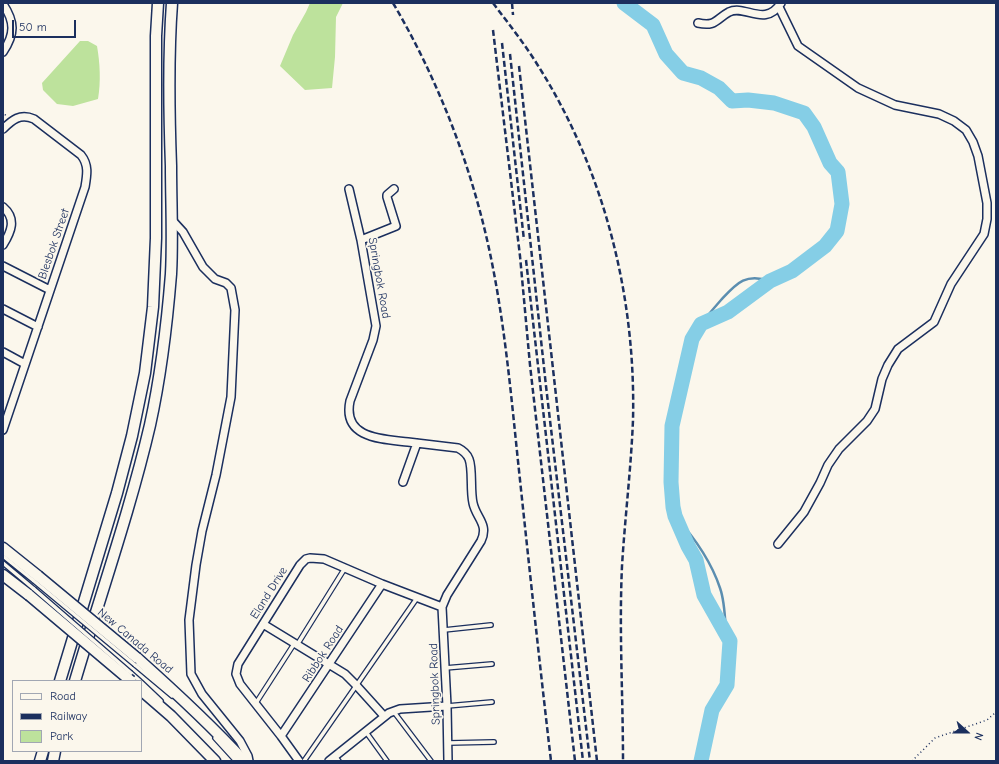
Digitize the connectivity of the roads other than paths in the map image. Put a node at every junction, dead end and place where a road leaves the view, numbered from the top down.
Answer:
1 (158, 3) edge
2 (172, 3) edge
3 (3, 4) edge
4 (780, 5) edge
5 (698, 24) dead end
6 (3, 52) edge
7 (3, 129) edge
8 (350, 189) dead end
9 (394, 189) dead end
10 (3, 207) edge
11 (172, 220) junction
12 (361, 240) junction
13 (3, 245) edge
14 (3, 266) edge
15 (50, 290) junction
16 (3, 309) edge
17 (38, 327) junction
18 (3, 352) edge
19 (25, 364) junction
20 (3, 430) edge
21 (417, 443) junction
22 (403, 482) dead end
23 (778, 544) dead end
24 (3, 548) edge
25 (3, 556) edge
26 (3, 563) edge
27 (345, 568) junction
28 (3, 575) edge
29 (36, 578) junction
30 (382, 584) junction
31 (32, 592) junction
32 (418, 597) junction
33 (442, 607) junction
34 (263, 624) junction
35 (492, 625) dead end
36 (444, 630) junction
37 (296, 644) junction
38 (136, 662) junction
39 (329, 664) junction
40 (492, 664) dead end
41 (446, 668) junction
42 (131, 677) edge
43 (60, 680) edge
44 (75, 680) edge
45 (142, 683) edge
46 (356, 685) junction
47 (142, 691) edge
48 (492, 702) dead end
49 (256, 703) junction
50 (447, 706) junction
51 (394, 711) junction
52 (384, 716) junction
53 (365, 731) junction
54 (281, 736) junction
55 (494, 742) dead end
56 (448, 743) junction
57 (337, 759) edge
58 (215, 761) edge
59 (221, 761) edge
60 (236, 761) edge
61 (244, 761) edge
62 (248, 761) edge
63 (299, 761) edge
64 (304, 761) edge
65 (329, 761) edge
66 (387, 761) edge
67 (431, 761) edge
68 (448, 761) edge

1 - 43 main road
2 - 11 main road
3 - 6 street
4 - 5 street
4 - 23 street
7 - 15 street, Blesbok Street
8 - 12 street, Springbok Road
9 - 12 street
10 - 13 street
11 - 44 main road
11 - 62 street
12 - 21 street, Springbok Road
14 - 15 street
15 - 17 street, Blesbok Street
16 - 17 street
17 - 19 street, Blesbok Street
18 - 19 street
19 - 20 street, Blesbok Street
21 - 22 street
21 - 33 street, Springbok Road
24 - 29 main road, New Canada Road
25 - 29 lane, New Canada Road
26 - 31 lane
27 - 30 street, Eland Drive
27 - 34 street, Eland Drive
27 - 37 lane
28 - 31 main road
29 - 38 main road, New Canada Road, bridge
30 - 32 street, Eland Drive
30 - 39 street, Ribbok Road
31 - 42 main road, bridge
32 - 33 street, Eland Drive
32 - 46 lane
33 - 36 street, Springbok Road
34 - 37 street
34 - 49 street, Eland Drive
35 - 36 lane
36 - 41 street, Springbok Road
37 - 39 street
37 - 49 lane
38 - 60 lane, New Canada Road
38 - 61 main road, New Canada Road
39 - 46 street
39 - 54 street, Ribbok Road
40 - 41 lane
41 - 50 street, Springbok Road
45 - 59 lane
46 - 52 street
46 - 64 lane
47 - 58 main road
48 - 50 lane
49 - 54 street, Eland Drive
50 - 51 street
50 - 56 street, Springbok Road
51 - 52 street
51 - 67 lane
52 - 53 street
53 - 57 street
53 - 66 lane
54 - 63 street, Eland Drive
55 - 56 lane
56 - 68 street, Springbok Road
57 - 65 street

